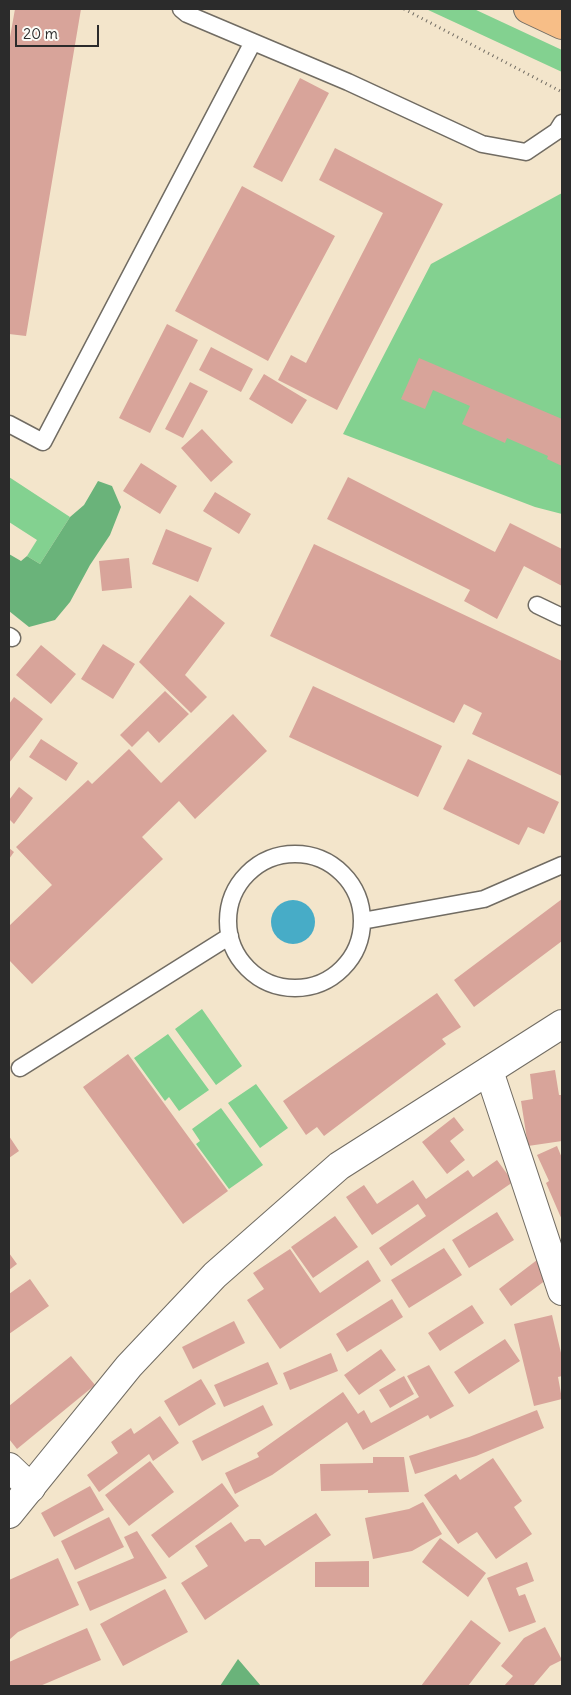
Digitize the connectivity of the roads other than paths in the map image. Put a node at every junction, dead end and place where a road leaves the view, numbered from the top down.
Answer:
1 (181, 9) edge
2 (528, 9) edge
3 (562, 25) edge
4 (253, 42) junction
5 (562, 123) edge
6 (9, 424) edge
7 (537, 604) dead end
8 (562, 617) edge
9 (562, 864) edge
10 (362, 922) junction
11 (230, 936) junction
12 (562, 1024) edge
13 (20, 1068) dead end
14 (489, 1071) junction
15 (562, 1291) edge
16 (9, 1467) edge
17 (30, 1488) junction
18 (9, 1514) edge

1 - 4 lane
2 - 3 main road
4 - 5 lane
4 - 6 lane
7 - 8 lane
9 - 10 lane
10 - 11 lane
10 - 11 lane
11 - 13 lane
12 - 14 street
14 - 15 street
14 - 17 street
16 - 17 street
17 - 18 street

